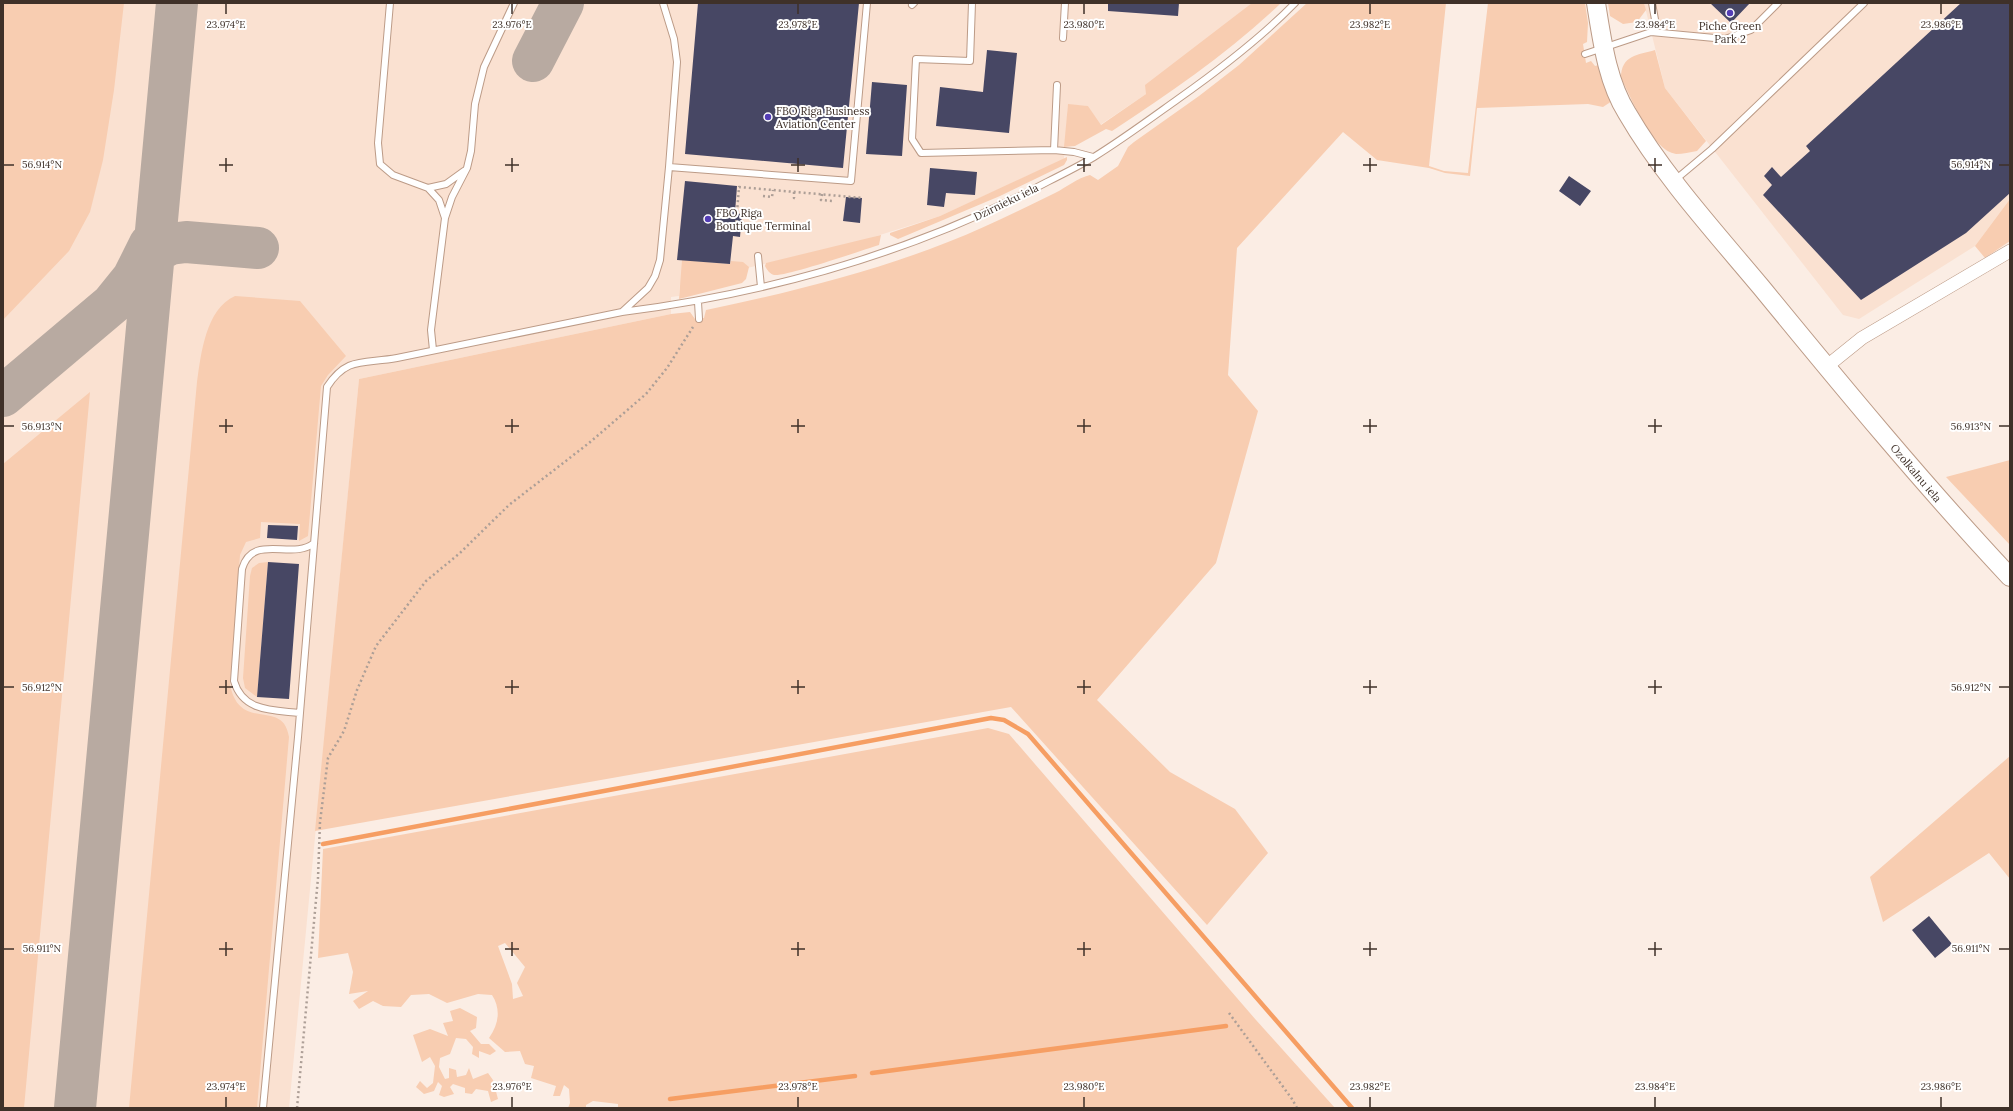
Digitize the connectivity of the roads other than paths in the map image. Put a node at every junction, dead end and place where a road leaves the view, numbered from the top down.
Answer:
1 (390, 3) edge
2 (514, 3) edge
3 (664, 3) edge
4 (867, 3) edge
5 (972, 3) edge
6 (1065, 3) edge
7 (1295, 3) edge
8 (1596, 3) edge
9 (1652, 3) edge
10 (1778, 3) edge
11 (1864, 3) edge
12 (1651, 32) junction
13 (1063, 38) dead end
14 (1603, 47) junction
15 (1585, 54) dead end
16 (1057, 85) dead end
17 (1054, 150) junction
18 (1093, 158) junction
19 (669, 167) junction
20 (467, 168) junction
21 (1673, 181) junction
22 (428, 188) junction
23 (445, 218) junction
24 (2010, 251) edge
25 (758, 256) dead end
26 (761, 287) junction
27 (698, 302) junction
28 (622, 312) junction
29 (699, 319) road end
30 (433, 350) junction
31 (1826, 367) junction
32 (314, 543) junction
33 (2010, 577) edge
34 (299, 713) junction
35 (263, 1108) edge

1 - 22 lane
2 - 20 lane
3 - 19 lane
4 - 19 lane
5 - 17 lane
6 - 13 lane
7 - 18 lane, Dzirnieku iela
8 - 14 street, Ozolkalnu iela
9 - 12 lane
10 - 12 lane
11 - 21 lane
12 - 14 lane
14 - 15 lane
14 - 21 street, Ozolkalnu iela
16 - 17 lane
17 - 18 lane
18 - 26 lane, Dzirnieku iela
19 - 28 lane
20 - 22 lane
20 - 23 lane
21 - 31 street, Ozolkalnu iela
22 - 23 lane
23 - 30 lane
24 - 31 street
25 - 26 lane
26 - 27 lane, Dzirnieku iela
27 - 28 lane, Dzirnieku iela
27 - 29 lane
28 - 30 lane, Dzirnieku iela
30 - 32 lane, Dzirnieku iela
31 - 33 street, Ozolkalnu iela
32 - 34 lane, Dzirnieku iela
32 - 34 lane
34 - 35 lane, Dzirnieku iela

